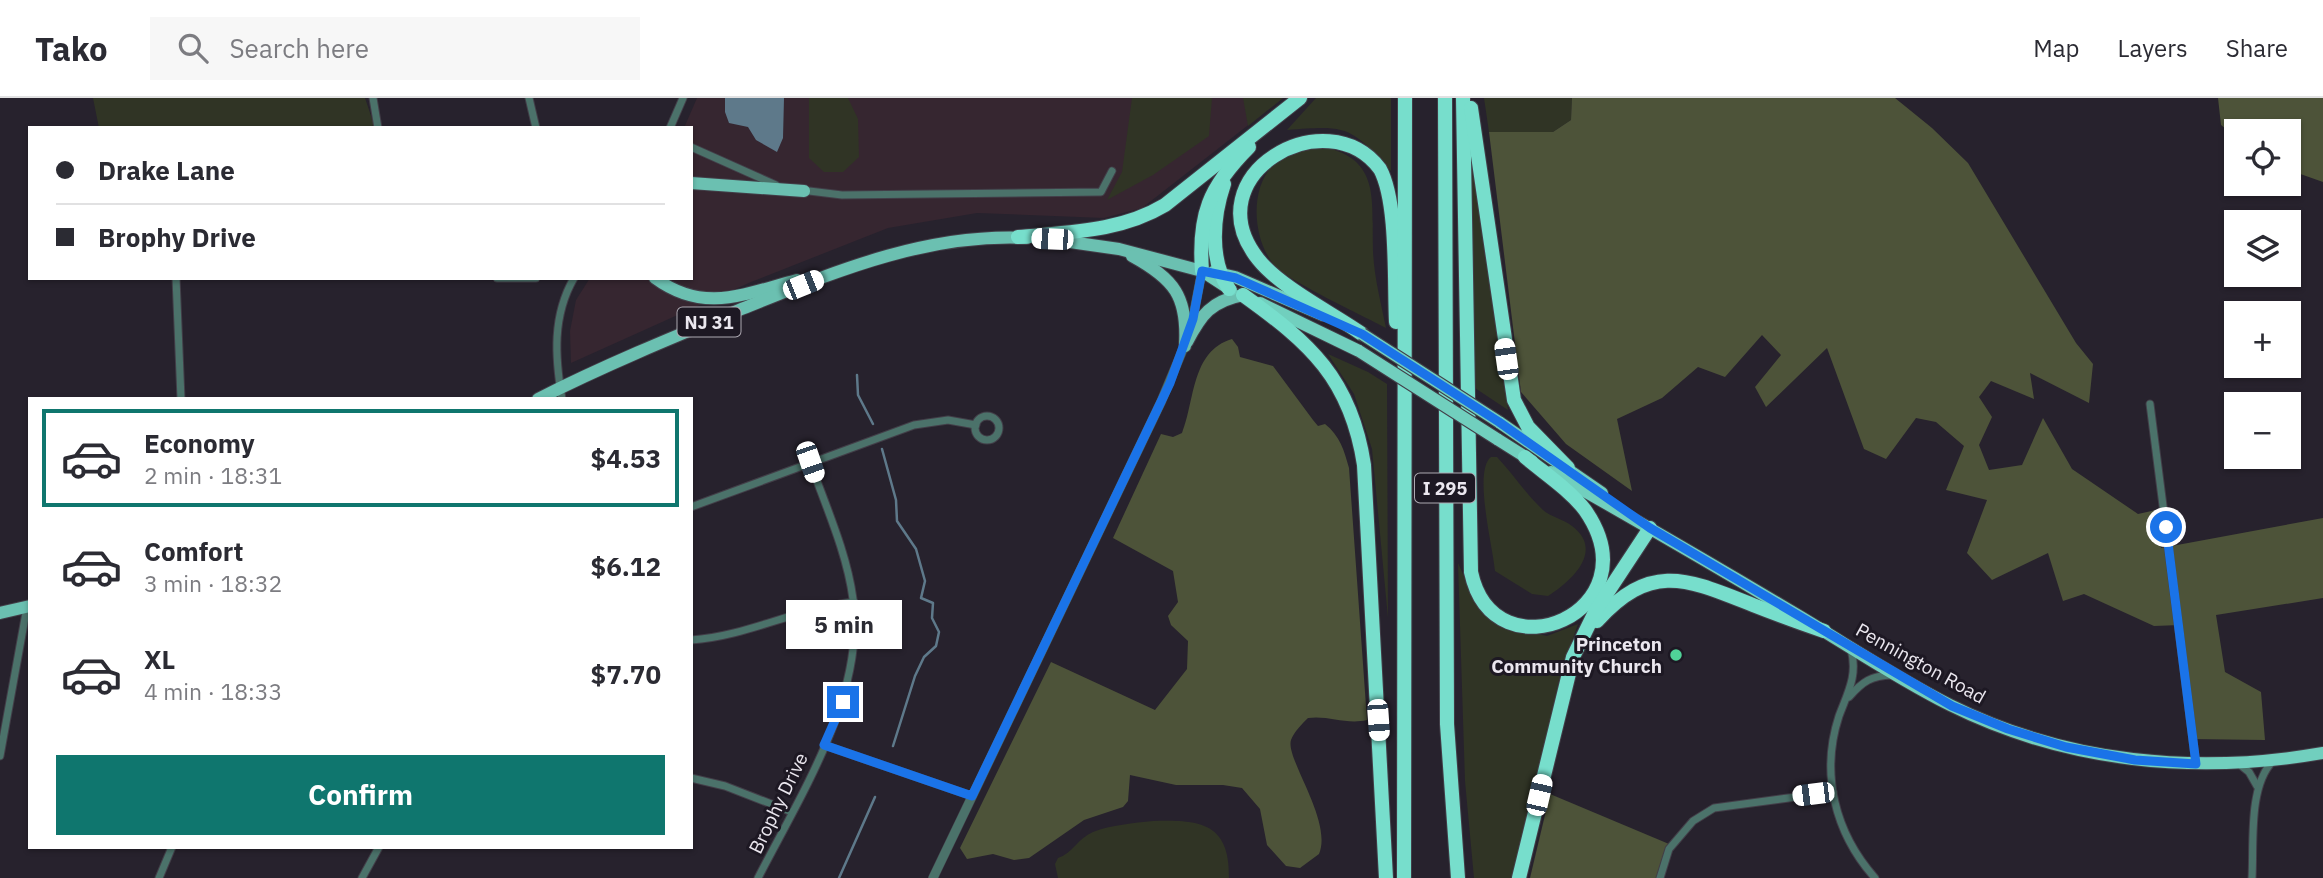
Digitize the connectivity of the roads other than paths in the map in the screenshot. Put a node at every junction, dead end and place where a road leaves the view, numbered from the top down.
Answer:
1 (373, 98) edge
2 (529, 98) edge
3 (683, 98) edge
4 (1300, 98) edge
5 (1405, 98) edge
6 (1445, 98) edge
7 (1463, 98) edge
8 (1470, 98) edge
9 (378, 126) edge
10 (536, 126) edge
11 (671, 126) edge
12 (693, 148) edge
13 (1236, 161) junction
14 (1112, 171) dead end
15 (693, 183) edge
16 (804, 191) junction
17 (1017, 237) junction
18 (1119, 249) junction
19 (861, 262) junction
20 (1202, 271) junction
21 (1220, 272) junction
22 (176, 280) edge
23 (573, 280) edge
24 (659, 280) edge
25 (1229, 289) junction
26 (1243, 295) junction
27 (1362, 334) junction
28 (1185, 346) junction
29 (561, 394) edge
30 (181, 397) edge
31 (2150, 404) dead end
32 (976, 425) dead end
33 (1525, 457) junction
34 (810, 462) junction
35 (1568, 468) junction
36 (1405, 483) junction
37 (693, 506) edge
38 (1650, 528) junction
39 (854, 601) junction
40 (28, 607) edge
41 (28, 612) edge
42 (0, 613) edge
43 (1824, 631) junction
44 (693, 640) edge
45 (1850, 647) junction
46 (1573, 657) junction
47 (1896, 674) junction
48 (1846, 700) junction
49 (824, 745) junction
50 (2323, 753) edge
51 (0, 756) edge
52 (2273, 761) junction
53 (2196, 764) junction
54 (2238, 764) junction
55 (693, 779) edge
56 (2257, 786) junction
57 (1833, 792) junction
58 (972, 796) junction
59 (792, 812) junction
60 (171, 849) edge
61 (378, 849) edge
62 (159, 878) edge
63 (362, 878) edge
64 (758, 878) edge
65 (933, 878) edge
66 (1387, 878) edge
67 (1404, 878) edge
68 (1458, 878) edge
69 (1519, 878) edge
70 (1660, 878) edge
71 (1874, 878) edge
72 (2252, 878) edge

1 - 9 street
2 - 10 street
3 - 11 street
4 - 13 highway
4 - 17 highway
5 - 36 highway, I 295
6 - 68 highway, I 295
7 - 33 highway
8 - 35 highway
12 - 16 street
13 - 20 highway
13 - 21 highway
14 - 16 street
15 - 16 main road
17 - 18 main road, Pennington Road / NJ 31
17 - 19 main road, Pennington Road / NJ 31
18 - 20 main road, Pennington Road / NJ 31
18 - 28 main road
19 - 24 main road
19 - 29 main road, Pennington Road / NJ 31
20 - 21 highway, Pennington Road / NJ 31
20 - 25 highway, Pennington Road / NJ 31
20 - 28 street
21 - 25 highway
21 - 27 highway, Pennington Road / NJ 31
22 - 30 street
23 - 29 street
25 - 26 highway, Pennington Road / NJ 31
26 - 28 main road
26 - 33 highway, Pennington Road / NJ 31, bridge
26 - 66 highway
27 - 35 highway, Pennington Road / NJ 31, bridge
27 - 36 highway
28 - 58 street
31 - 53 street
32 - 34 street
33 - 38 highway, Pennington Road / NJ 31
34 - 37 street
34 - 39 street, Brophy Drive
35 - 38 highway, Pennington Road / NJ 31
36 - 67 highway, I 295
38 - 43 highway, Pennington Road / NJ 31
38 - 46 highway
39 - 44 street
39 - 49 street, Brophy Drive
40 - 42 main road
41 - 51 street
43 - 45 highway, Pennington Road / NJ 31
43 - 46 highway
45 - 47 highway, Pennington Road / NJ 31
45 - 48 street
46 - 69 highway
47 - 48 street
47 - 53 highway, Pennington Road / NJ 31
48 - 57 street
49 - 58 street
49 - 59 street, Brophy Drive
50 - 52 highway, Pennington Road / NJ 31
52 - 54 highway, Pennington Road / NJ 31
52 - 56 street
53 - 54 highway, Pennington Road / NJ 31
54 - 56 street
55 - 59 street
56 - 72 street
57 - 70 street
57 - 71 street
58 - 65 street
59 - 64 street, Brophy Drive
60 - 62 street
61 - 63 street

